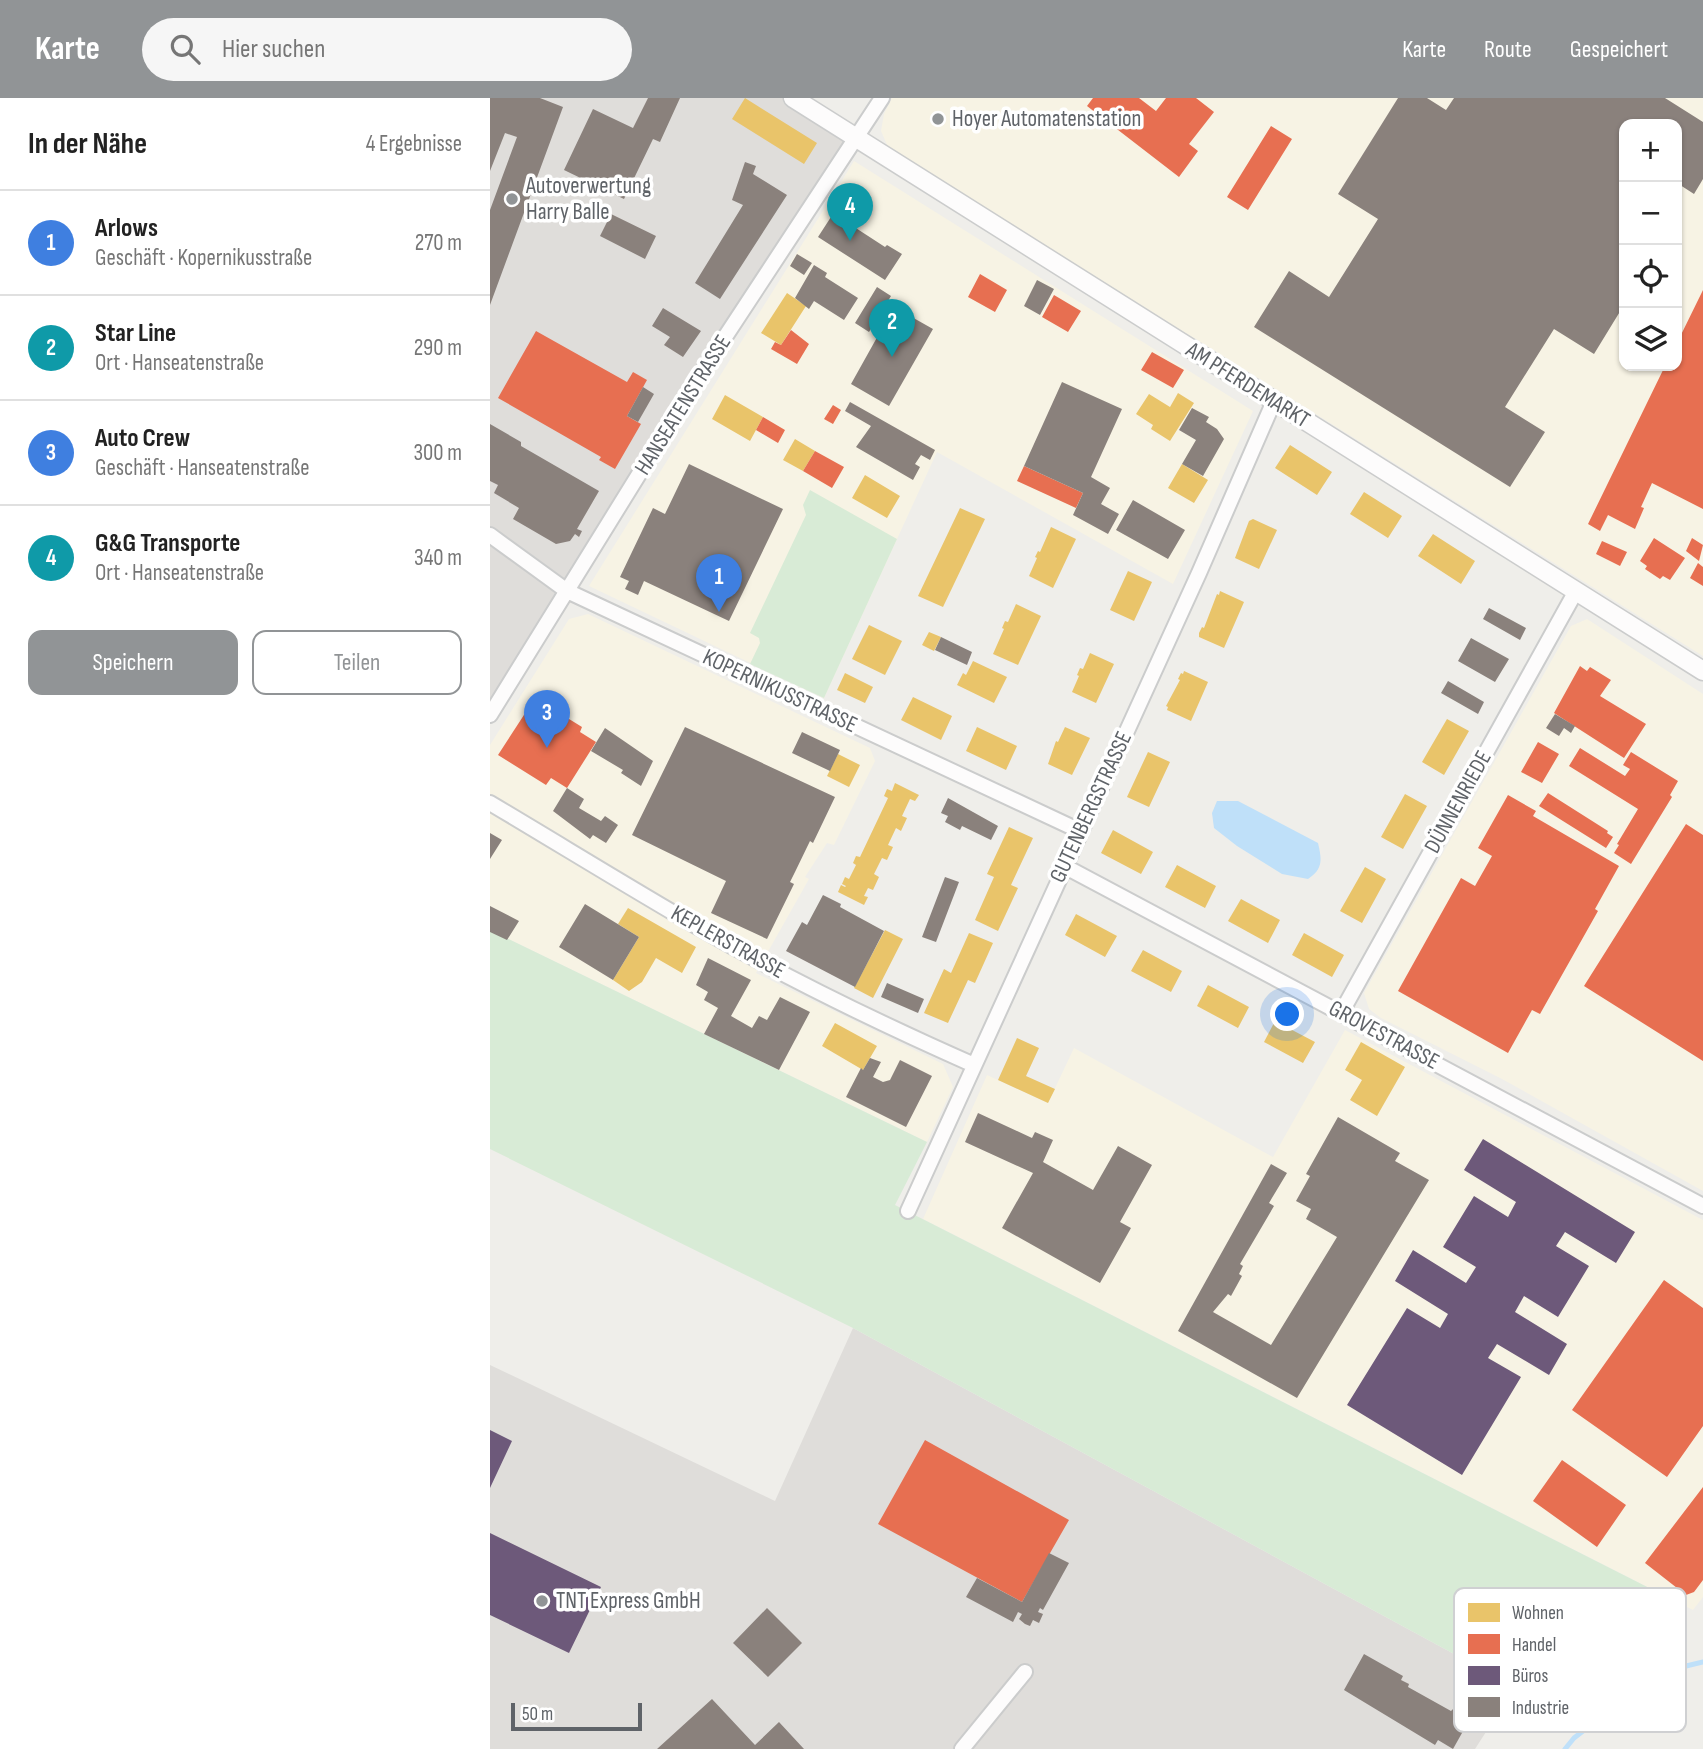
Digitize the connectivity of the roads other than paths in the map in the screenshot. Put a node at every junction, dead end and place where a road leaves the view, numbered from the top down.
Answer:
1 (793, 98) edge
2 (882, 98) edge
3 (855, 136) junction
4 (1274, 401) junction
5 (490, 535) edge
6 (567, 590) junction
7 (1576, 591) junction
8 (1703, 671) edge
9 (490, 715) edge
10 (490, 803) edge
11 (1080, 831) junction
12 (1064, 866) junction
13 (1341, 1013) junction
14 (974, 1065) junction
15 (1703, 1206) edge
16 (908, 1212) dead end
17 (1025, 1672) dead end
18 (962, 1749) edge

1 - 3 street, AM PFERDEMARKT
2 - 3 street, HANSEATENSTRASSE
3 - 4 street, AM PFERDEMARKT
3 - 6 street, HANSEATENSTRASSE
4 - 7 street, AM PFERDEMARKT
4 - 11 street, GUTENBERGSTRASSE
5 - 6 street, KOPERNIKUSSTRASSE
6 - 9 street, HANSEATENSTRASSE
6 - 11 street, KOPERNIKUSSTRASSE
7 - 8 street, AM PFERDEMARKT
7 - 13 street, DÜNNENRIEDE
10 - 14 street, KEPLERSTRASSE
11 - 12 street, GUTENBERGSTRASSE
12 - 13 street, GROVESTRASSE
12 - 14 street, GUTENBERGSTRASSE
13 - 15 street, GROVESTRASSE
14 - 16 street, GUTENBERGSTRASSE
17 - 18 street

